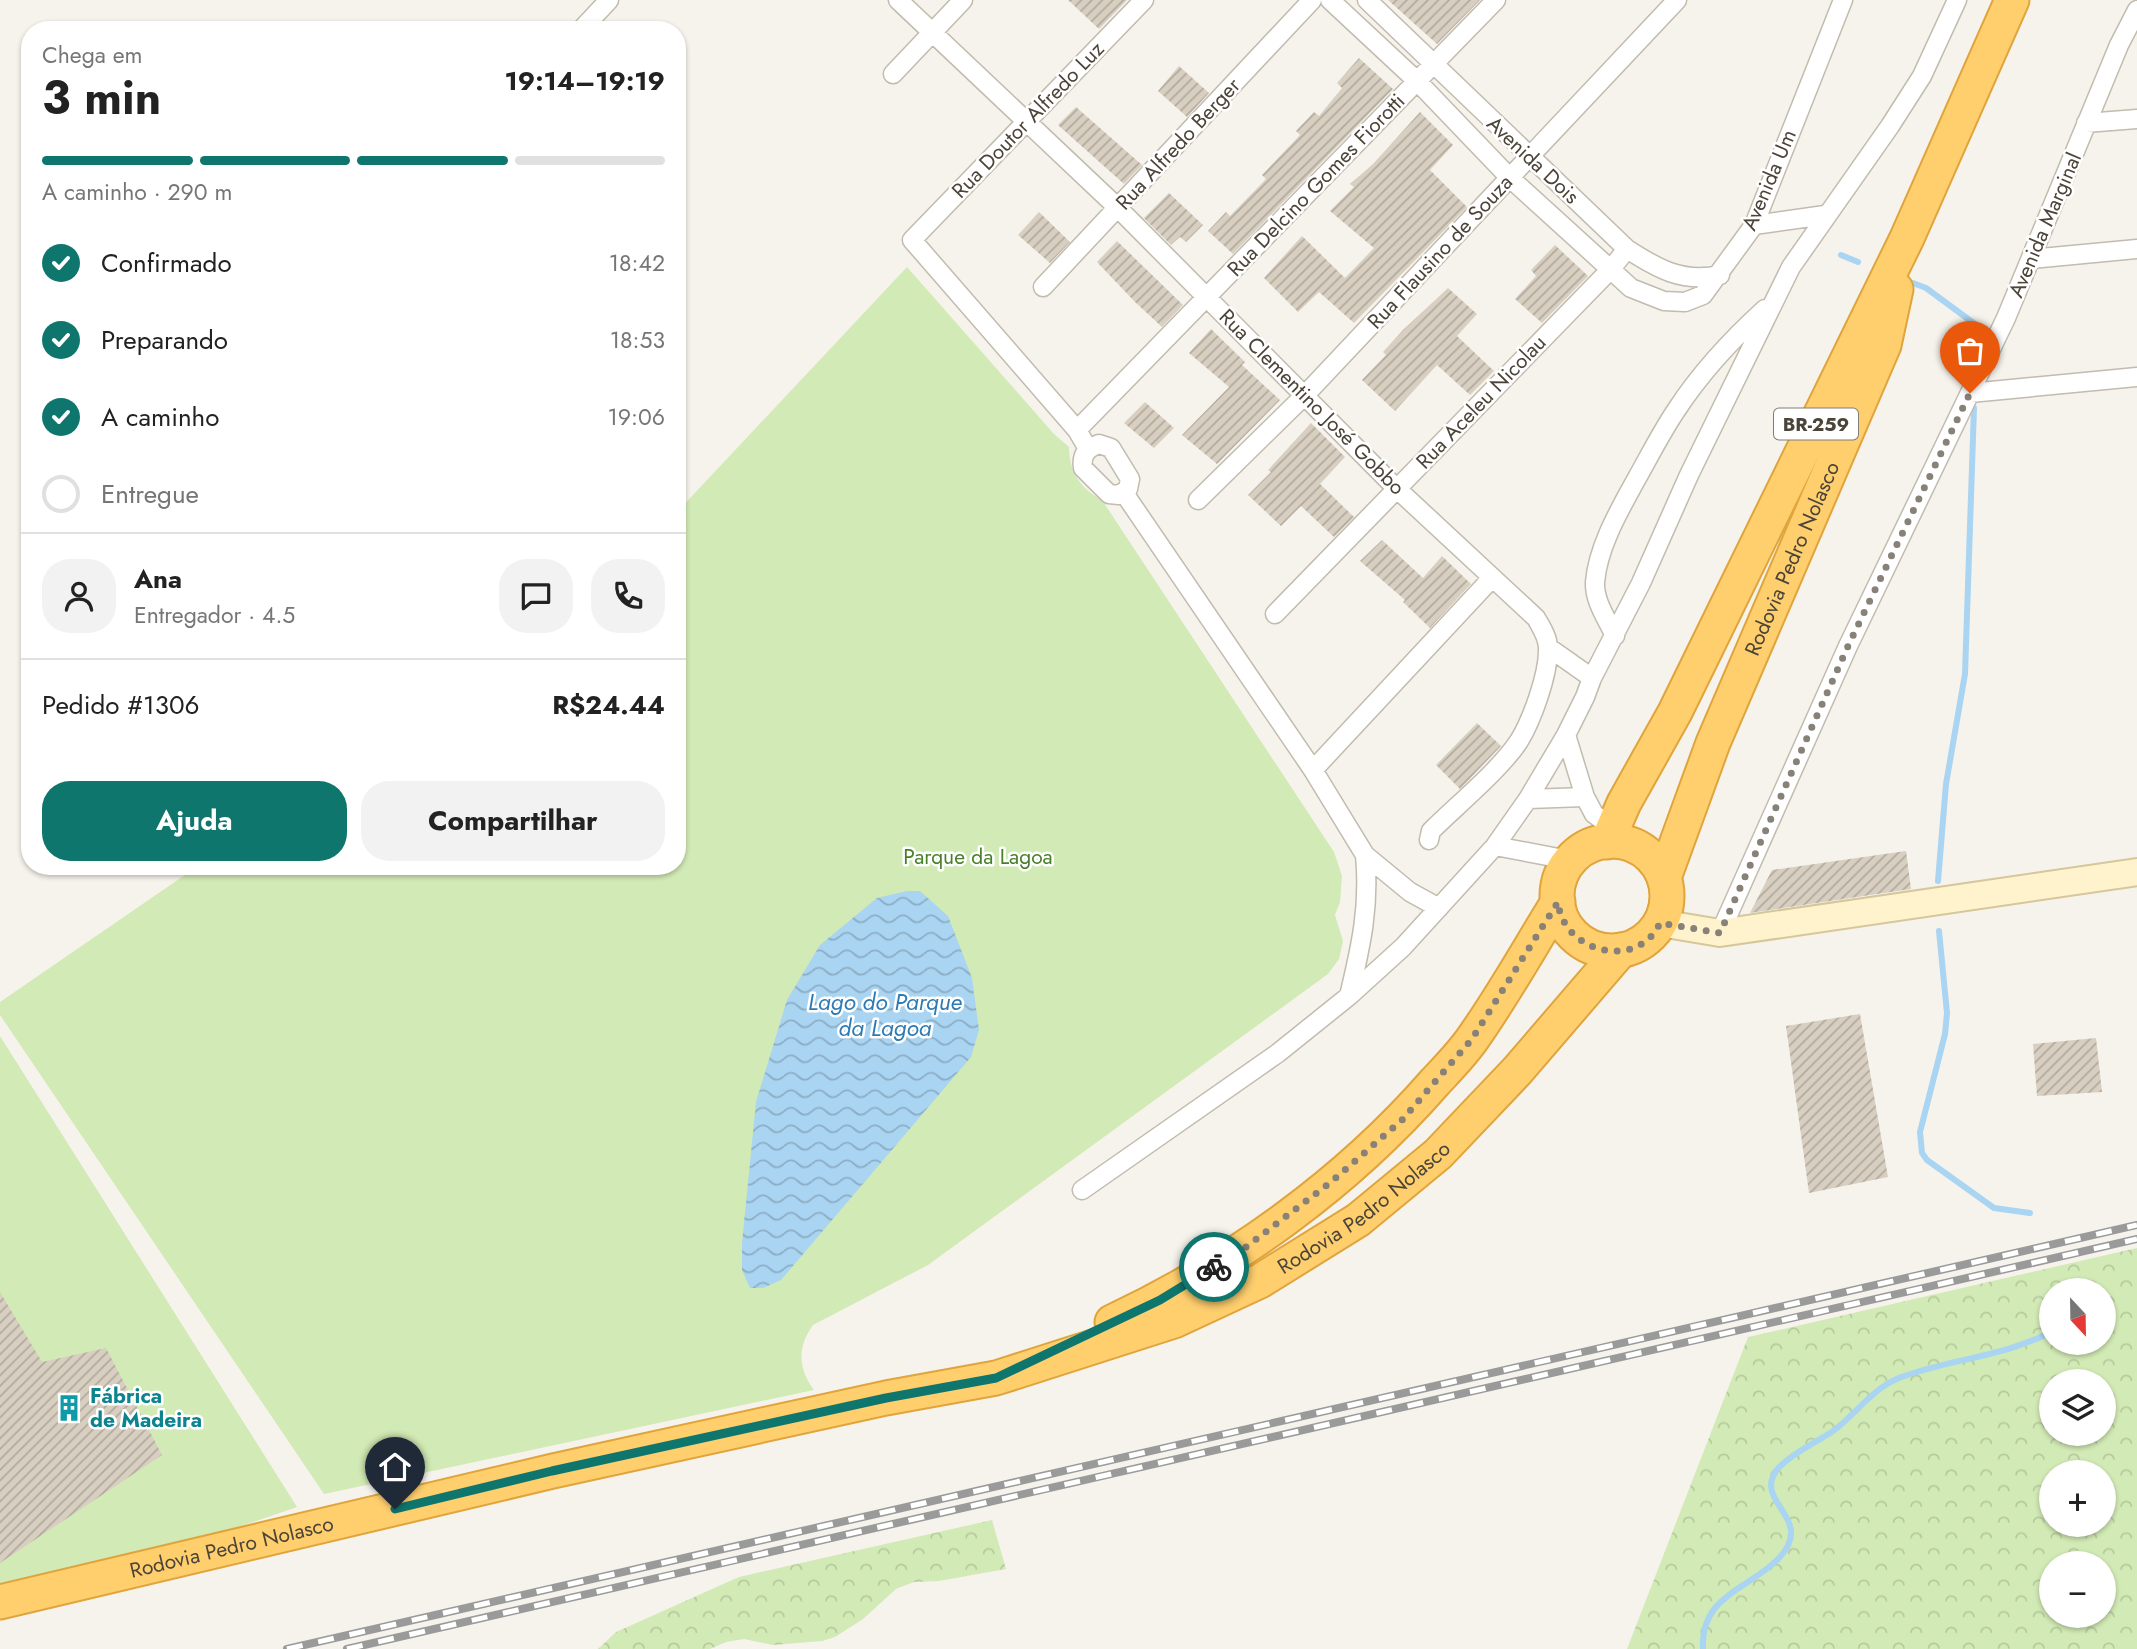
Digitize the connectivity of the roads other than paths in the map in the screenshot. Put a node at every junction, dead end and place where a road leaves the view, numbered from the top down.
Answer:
1 (609, 0) edge
2 (898, 0) edge
3 (963, 0) edge
4 (1144, 0) edge
5 (1312, 0) edge
6 (1330, 0) edge
7 (1367, 0) edge
8 (1496, 0) edge
9 (1677, 0) edge
10 (1843, 0) edge
11 (1957, 0) edge
12 (2012, 0) edge
13 (2137, 10) edge
14 (589, 21) edge
15 (932, 33) junction
16 (1433, 65) junction
17 (893, 74) dead end
18 (1417, 81) junction
19 (2137, 119) edge
20 (1026, 121) junction
21 (2087, 124) junction
22 (1529, 156) junction
23 (1510, 178) junction
24 (1118, 208) junction
25 (1825, 215) junction
26 (1754, 225) junction
27 (1908, 238) junction
28 (1627, 249) junction
29 (2137, 249) edge
30 (2031, 259) junction
31 (1610, 270) junction
32 (1720, 275) junction
33 (1043, 287) dead end
34 (1208, 297) junction
35 (1773, 302) junction
36 (2137, 377) edge
37 (1970, 393) junction
38 (1306, 395) junction
39 (1077, 430) junction
40 (1088, 449) junction
41 (1396, 488) junction
42 (1124, 493) junction
43 (1198, 500) dead end
44 (1492, 578) junction
45 (1275, 614) dead end
46 (1615, 636) junction
47 (1548, 647) junction
48 (1592, 678) junction
49 (1566, 735) junction
50 (1312, 770) junction
51 (1585, 797) junction
52 (1528, 799) junction
53 (1610, 835) junction
54 (1429, 840) dead end
55 (1495, 846) junction
56 (1365, 855) junction
57 (1569, 860) junction
58 (2137, 872) edge
59 (1665, 876) junction
60 (1558, 902) junction
61 (1439, 908) junction
62 (1660, 923) junction
63 (1720, 933) junction
64 (1621, 950) junction
65 (1349, 996) junction
66 (1082, 1190) dead end
67 (996, 1378) junction
68 (0, 1602) edge

1 - 14 street
2 - 15 street, Rua Clementino José Gobbo
3 - 15 street
4 - 20 street, Rua Doutor Alfredo Luz
5 - 24 street, Rua Alfredo Berger
6 - 18 street, Avenida Dois
7 - 16 street, Avenida Dois
8 - 16 street, Rua Delcino Gomes Fiorotti
9 - 22 street, Rua Flausino de Souza
10 - 26 street, Avenida Um
11 - 25 street
12 - 27 highway, Rodovia Pedro Nolasco / BR-259
13 - 21 street, Avenida Marginal
15 - 17 street
15 - 20 street, Rua Clementino José Gobbo
16 - 18 street, Rua Delcino Gomes Fiorotti
16 - 22 street, Avenida Dois
18 - 23 street, Avenida Dois
18 - 34 street, Rua Delcino Gomes Fiorotti
19 - 21 street
20 - 24 street, Rua Clementino José Gobbo
20 - 39 street, Rua Doutor Alfredo Luz
21 - 30 street, Avenida Marginal
22 - 23 street, Rua Flausino de Souza
22 - 28 street, Avenida Dois
23 - 31 street, Avenida Dois
23 - 38 street, Rua Flausino de Souza
24 - 33 street, Rua Alfredo Berger
24 - 34 street, Rua Clementino José Gobbo
25 - 26 street
25 - 35 street
26 - 32 street, Avenida Um
27 - 53 highway, Rodovia Pedro Nolasco / BR-259
27 - 59 highway, Rodovia Pedro Nolasco / BR-259
28 - 31 street, Rua Aceleu Nicolau
28 - 32 street, Avenida Dois
29 - 30 street
30 - 37 street, Avenida Marginal
31 - 32 street, Avenida Um
31 - 41 street, Rua Aceleu Nicolau
34 - 38 street, Rua Clementino José Gobbo
34 - 39 street, Rua Delcino Gomes Fiorotti
35 - 46 street
35 - 46 street
36 - 37 street
37 - 63 street, Avenida Marginal
38 - 41 street, Rua Clementino José Gobbo
38 - 43 street, Rua Flausino de Souza
39 - 40 street
40 - 42 street
40 - 42 street
41 - 44 street, Rua Clementino José Gobbo
41 - 45 street, Rua Aceleu Nicolau
42 - 50 street
44 - 47 street, Rua Clementino José Gobbo
44 - 50 street
46 - 48 street
47 - 48 street
47 - 54 street
48 - 49 street
49 - 51 street
49 - 52 street
50 - 56 street
51 - 52 street
51 - 53 street
52 - 55 street
53 - 57 highway
53 - 59 highway
55 - 57 street
55 - 61 street
56 - 61 street
56 - 65 street
57 - 60 highway
58 - 63 street
59 - 62 highway
60 - 64 highway
60 - 67 highway, Rodovia Pedro Nolasco
61 - 65 street
62 - 63 street
62 - 64 highway
64 - 67 highway, Rodovia Pedro Nolasco
65 - 66 street
67 - 68 highway, Rodovia Pedro Nolasco

